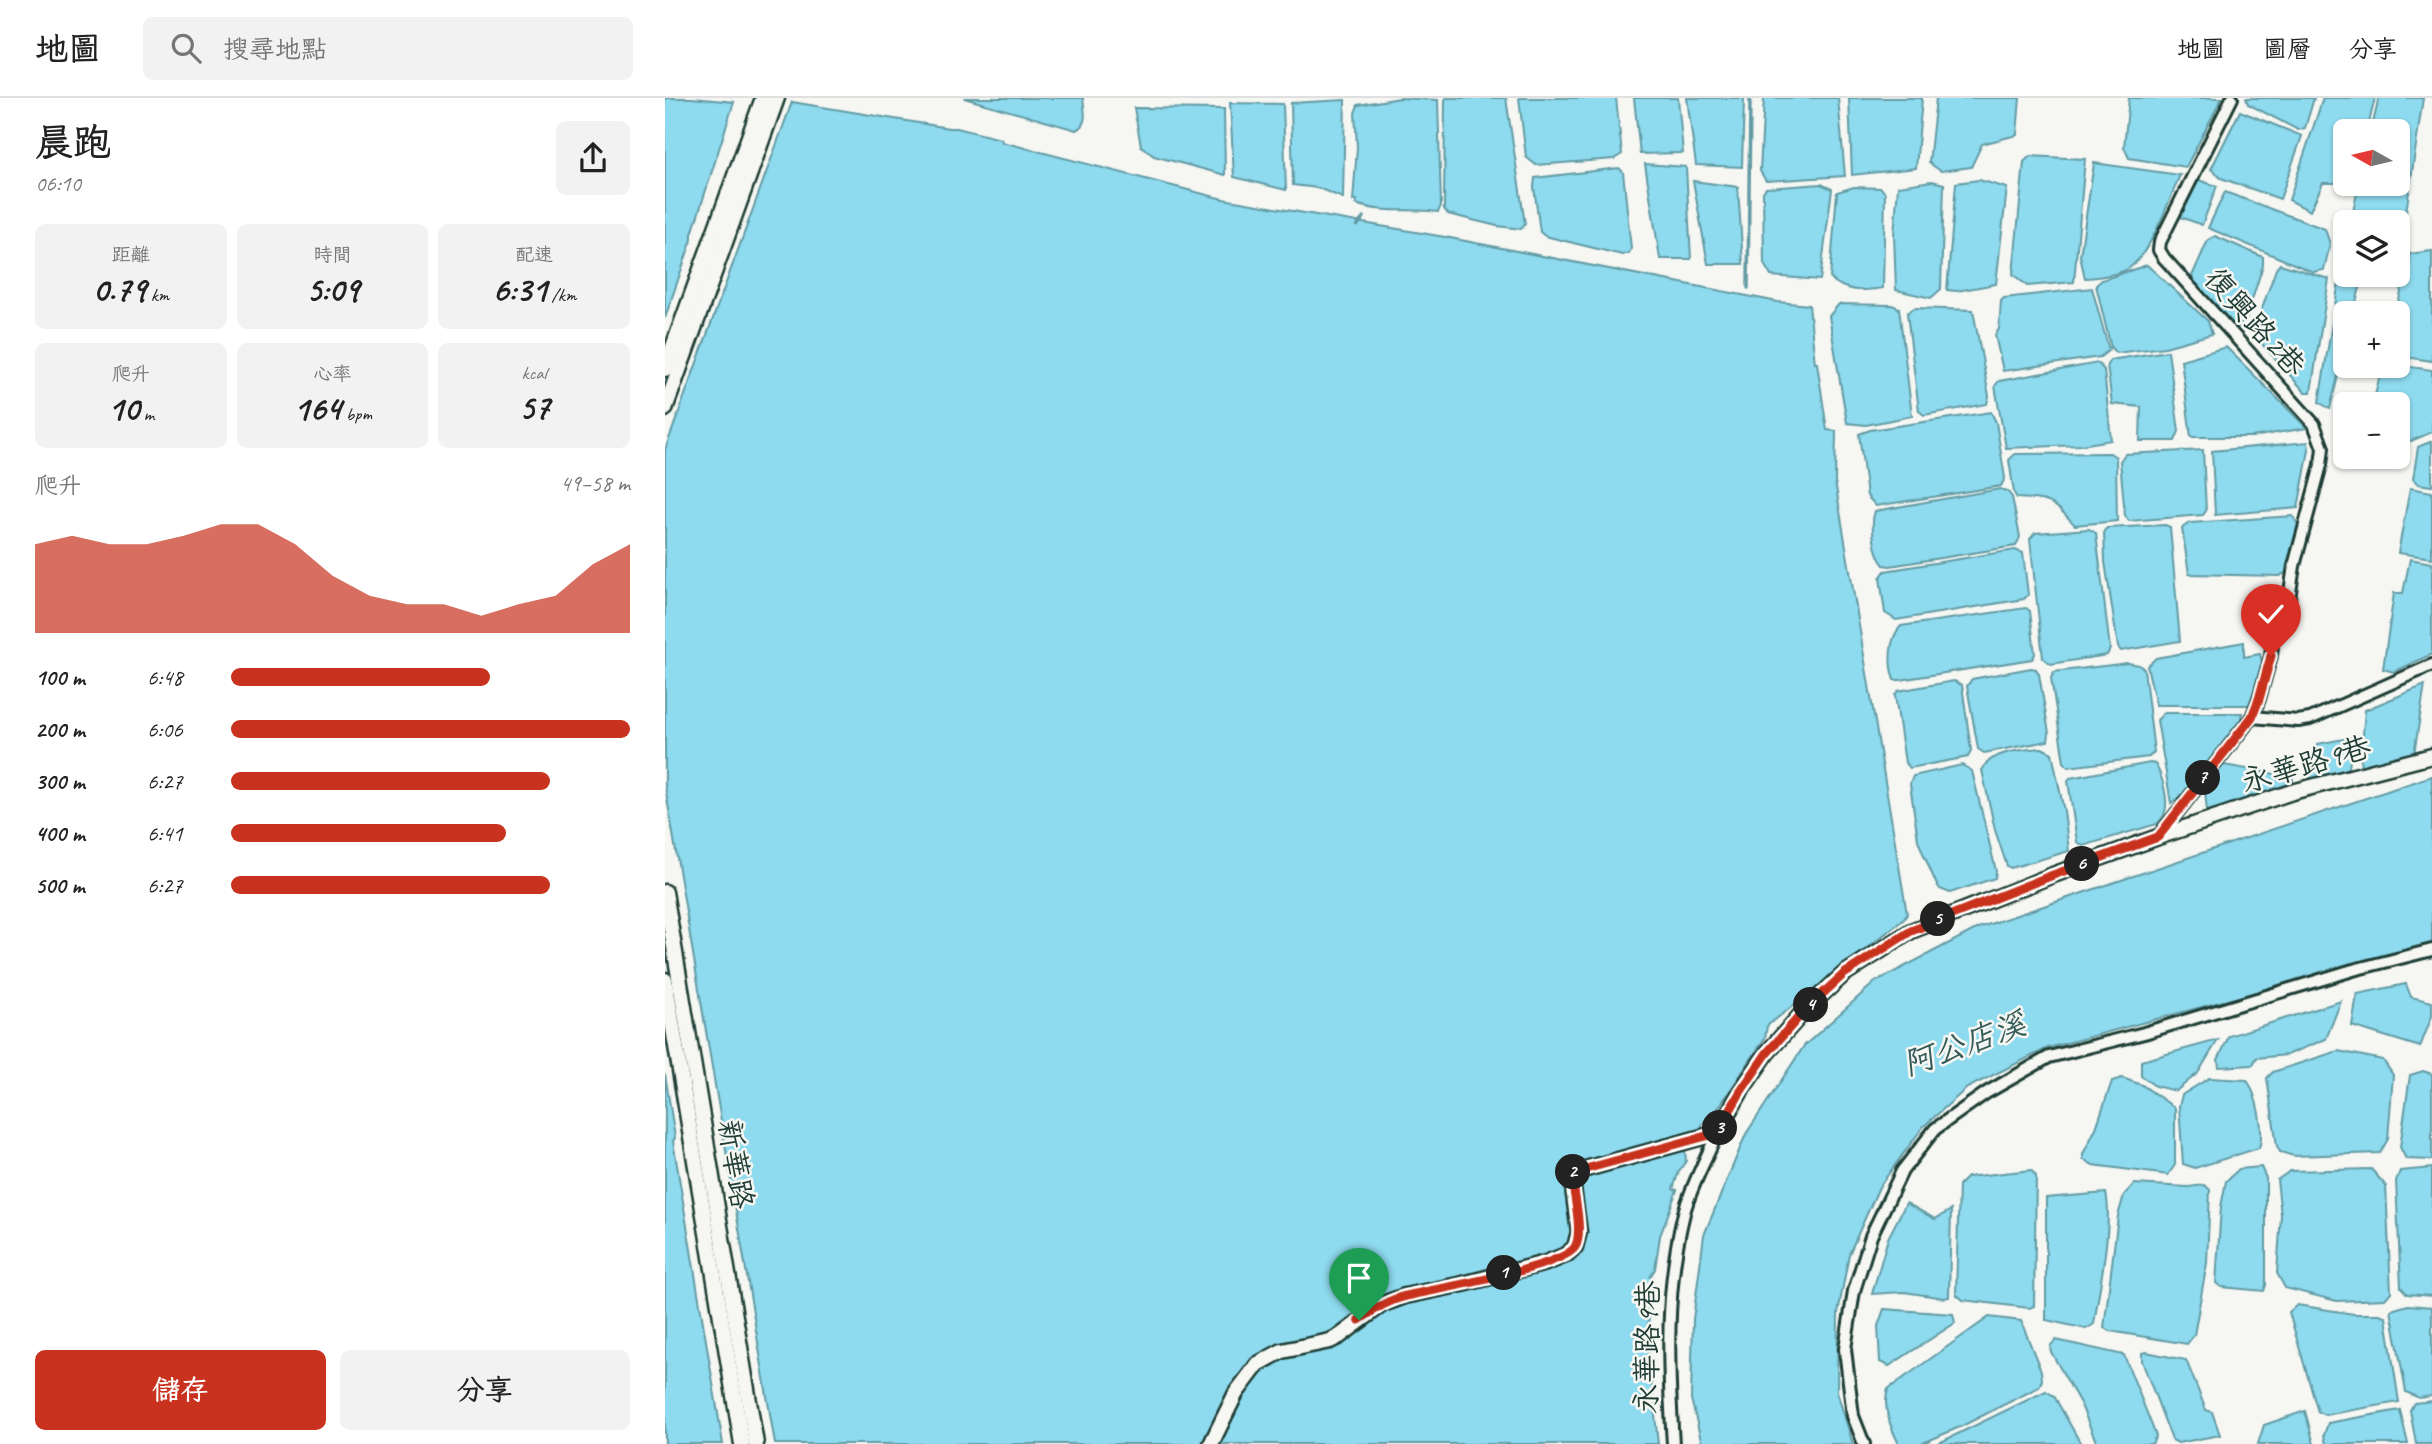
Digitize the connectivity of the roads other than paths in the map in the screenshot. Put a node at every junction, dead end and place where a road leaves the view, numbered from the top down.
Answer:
1 (763, 98) edge
2 (777, 98) edge
3 (2232, 98) edge
4 (665, 369) edge
5 (665, 409) edge
6 (2432, 665) edge
7 (2252, 717) junction
8 (2432, 756) edge
9 (2158, 837) junction
10 (665, 892) edge
11 (2432, 950) edge
12 (665, 980) edge
13 (1717, 1133) junction
14 (742, 1444) edge
15 (756, 1444) edge
16 (1211, 1444) edge
17 (1673, 1444) edge
18 (1864, 1444) edge

1 - 4 street
2 - 5 street
3 - 7 street, 復興路2巷
6 - 7 street
7 - 9 street, 復興路2巷
8 - 9 street, 永華路9巷
9 - 13 street, 永華路9巷
10 - 15 street, 新華路
11 - 18 street
12 - 14 street, 新華路
13 - 16 street
13 - 17 street, 永華路9巷

